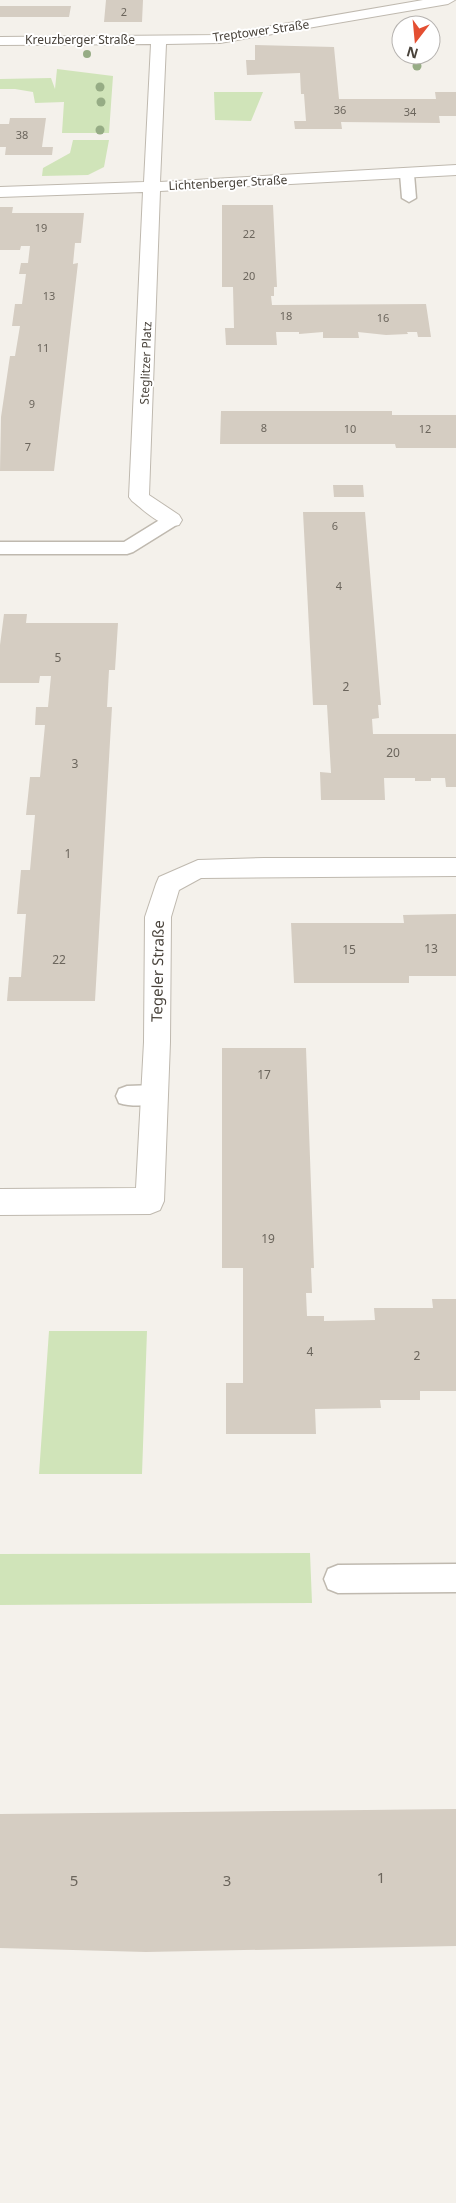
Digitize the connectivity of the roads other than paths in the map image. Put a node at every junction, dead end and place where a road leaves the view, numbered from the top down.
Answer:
1 (448, 0) edge
2 (0, 40) edge
3 (160, 40) junction
4 (456, 170) edge
5 (407, 174) junction
6 (150, 188) junction
7 (0, 192) edge
8 (409, 198) dead end
9 (172, 520) joint
10 (0, 548) edge
11 (456, 867) edge
12 (155, 1095) junction
13 (127, 1096) dead end
14 (0, 1202) edge
15 (456, 1578) edge
16 (338, 1579) dead end

1 - 3 street, Treptower Straße
2 - 3 street, Kreuzberger Straße
3 - 6 street
4 - 5 street, Lichtenberger Straße
5 - 6 street, Lichtenberger Straße
5 - 8 lane
6 - 7 street, Lichtenberger Straße
6 - 9 street, Steglitzer Platz
9 - 10 lane
11 - 12 street, Tegeler Straße
12 - 13 lane
12 - 14 street, Tegeler Straße
15 - 16 lane

